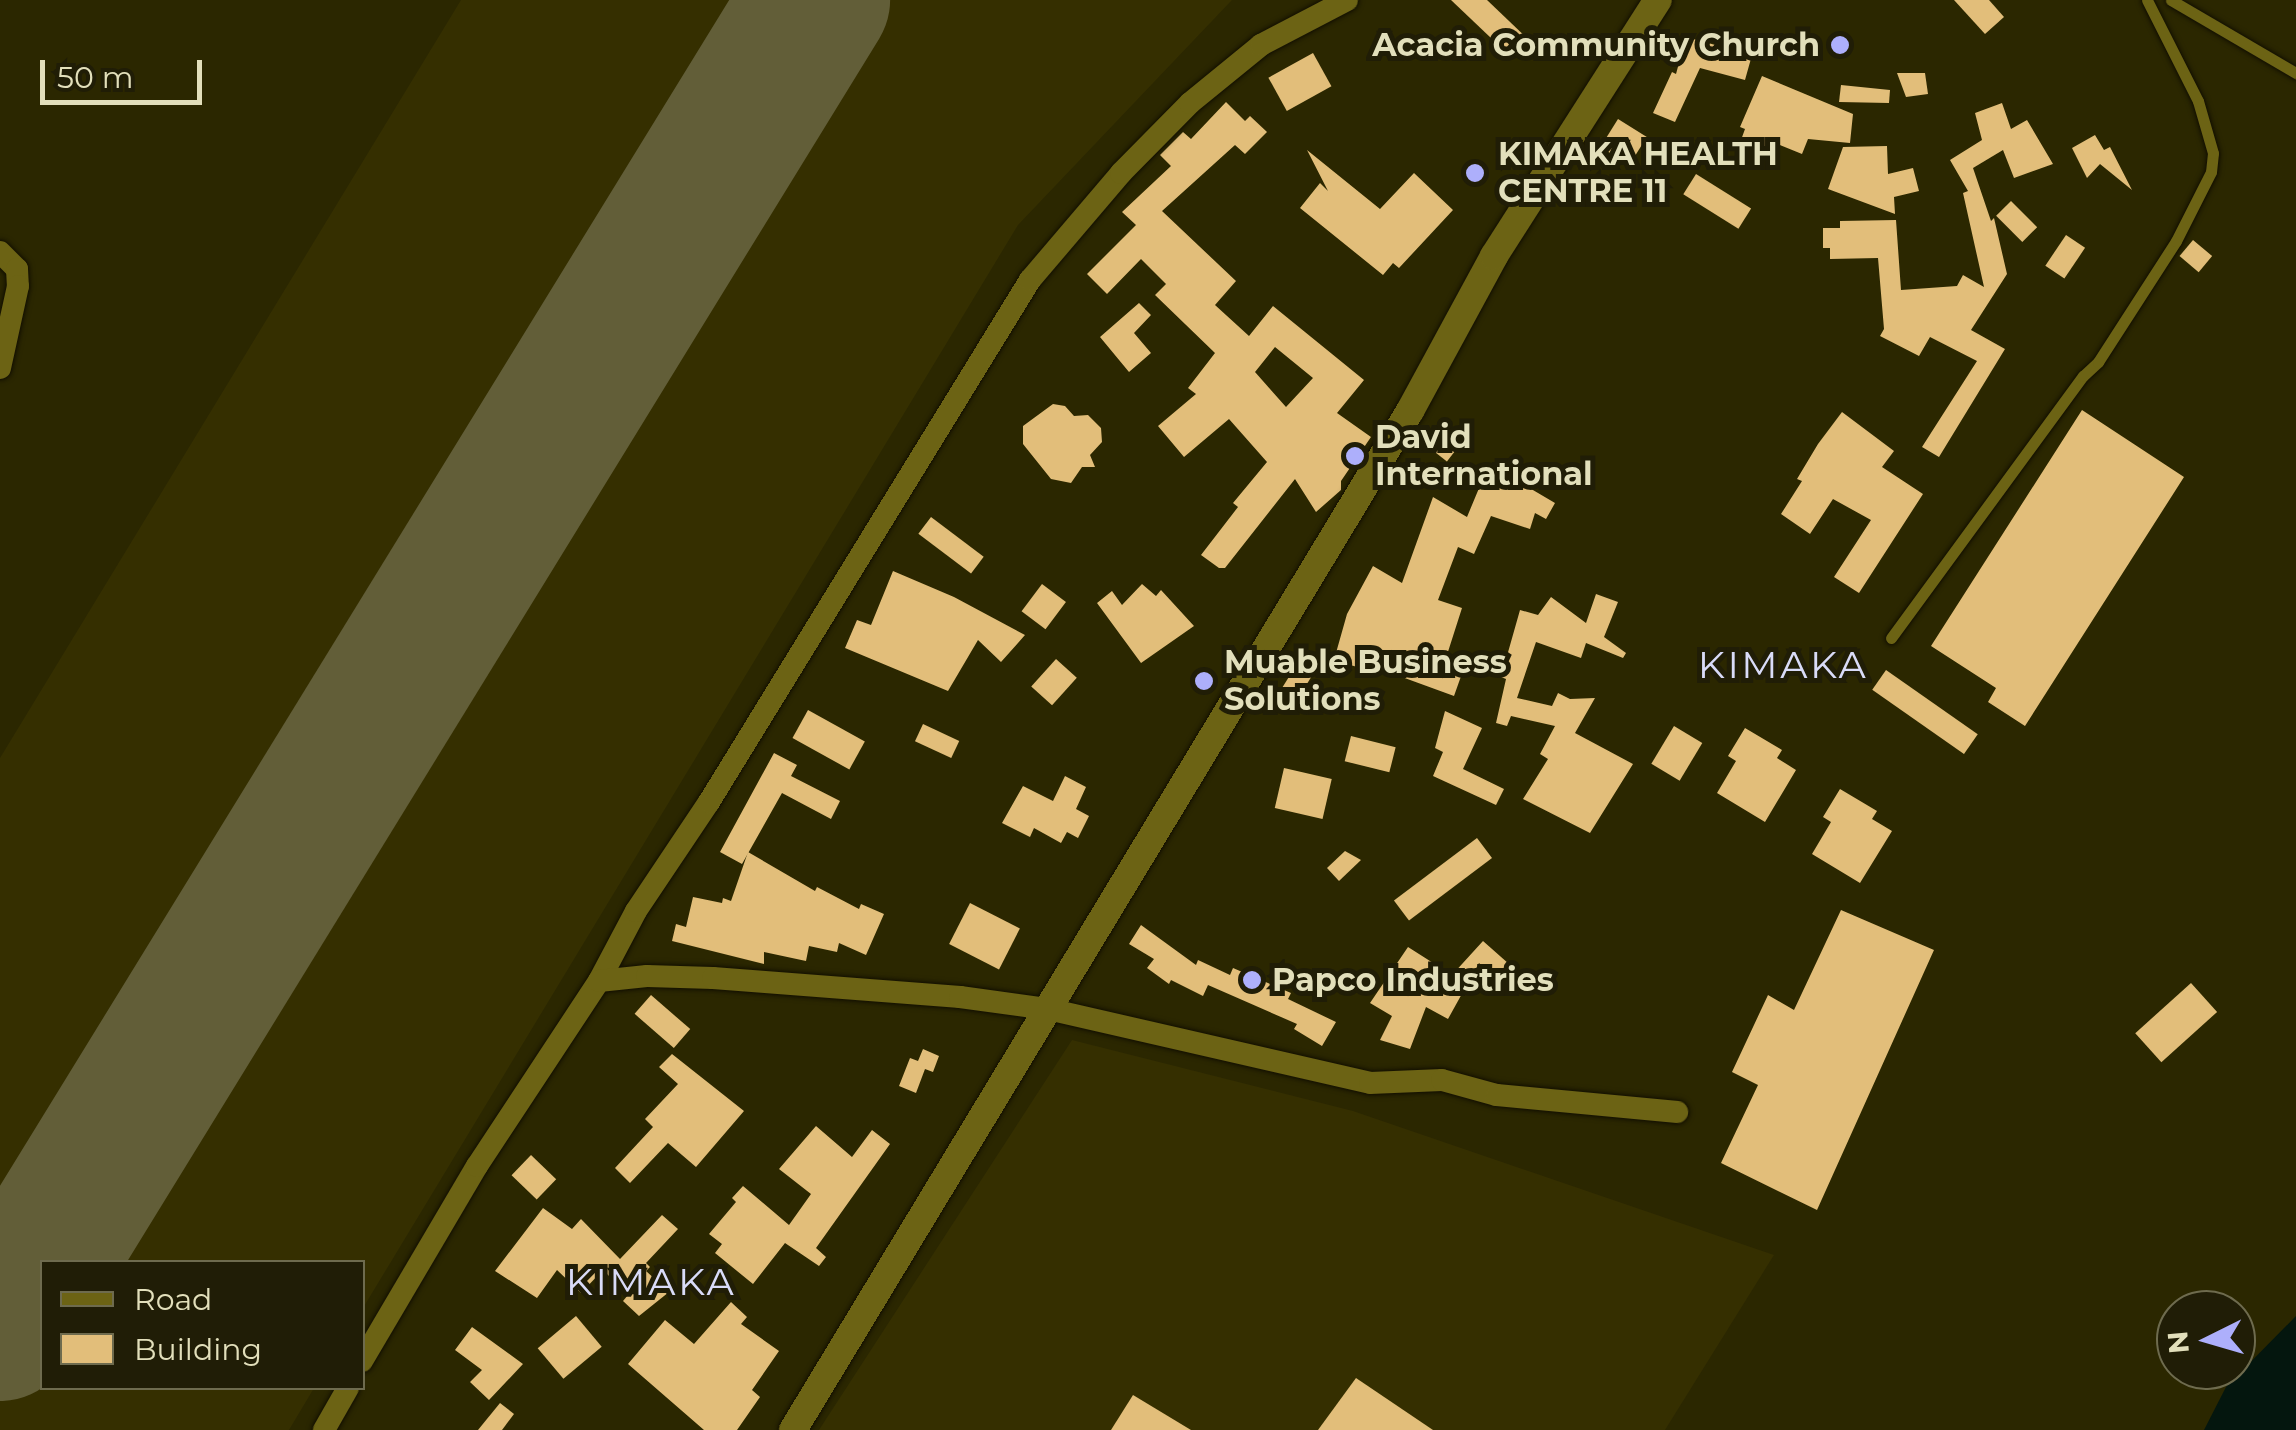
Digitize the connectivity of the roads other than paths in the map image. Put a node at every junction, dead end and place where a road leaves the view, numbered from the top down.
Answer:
1 (1346, 0) edge
2 (1658, 0) edge
3 (2146, 0) edge
4 (2171, 0) edge
5 (2296, 73) edge
6 (0, 252) edge
7 (0, 368) edge
8 (1892, 638) dead end
9 (599, 981) junction
10 (1048, 1009) junction
11 (1677, 1112) dead end
12 (365, 1356) edge
13 (347, 1390) edge
14 (324, 1430) edge
15 (793, 1430) edge

1 - 9 street
2 - 10 main road
3 - 8 lane
4 - 5 lane
6 - 7 street
9 - 10 street
9 - 12 street
10 - 11 street
10 - 15 main road
13 - 14 street

